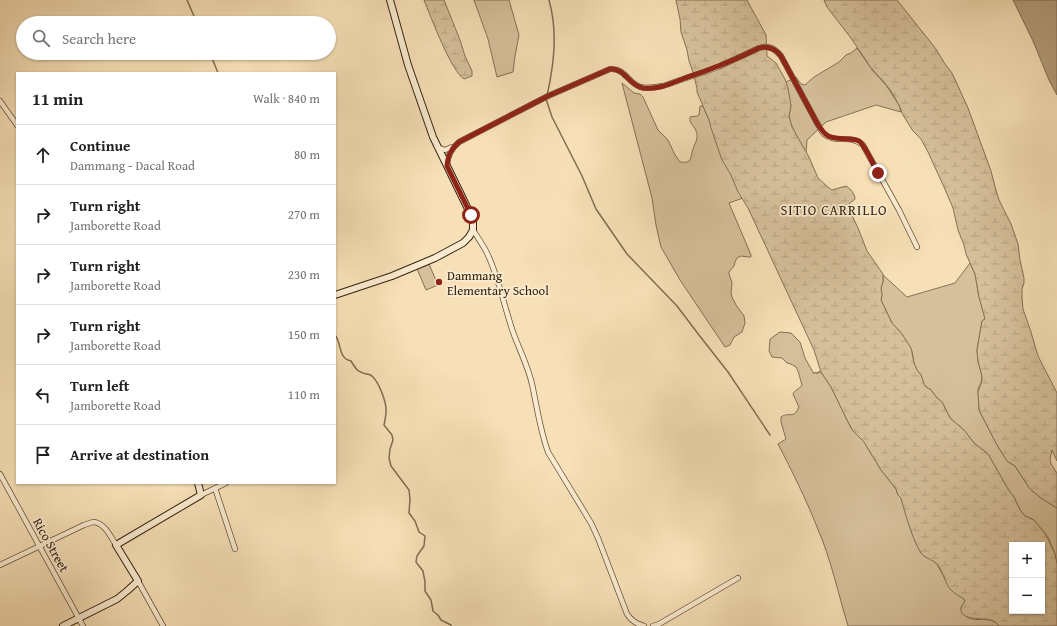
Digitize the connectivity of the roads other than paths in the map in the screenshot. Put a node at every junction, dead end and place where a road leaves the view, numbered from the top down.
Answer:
1 (390, 0) edge
2 (0, 101) edge
3 (16, 124) edge
4 (454, 146) junction
5 (437, 147) junction
6 (447, 166) junction
7 (473, 230) junction
8 (917, 247) dead end
9 (336, 295) edge
10 (0, 474) edge
11 (198, 484) edge
12 (224, 484) edge
13 (215, 488) junction
14 (201, 495) junction
15 (116, 545) junction
16 (39, 546) junction
17 (235, 549) dead end
18 (0, 565) edge
19 (738, 578) dead end
20 (138, 581) junction
21 (79, 618) junction
22 (63, 626) edge
23 (83, 626) edge
24 (163, 626) edge
25 (644, 626) edge
26 (653, 626) edge

1 - 5 street
2 - 3 street
4 - 5 street
4 - 6 street
4 - 8 street
5 - 6 street
6 - 7 street
7 - 9 street
7 - 25 street
10 - 16 street, Rico Street
11 - 14 street
12 - 13 street
13 - 14 street
13 - 17 street
14 - 15 street
15 - 16 street
15 - 20 street
16 - 18 street
16 - 21 street, Rico Street
19 - 26 street
20 - 21 street
20 - 24 street
21 - 22 street
21 - 23 street, Rico Street

